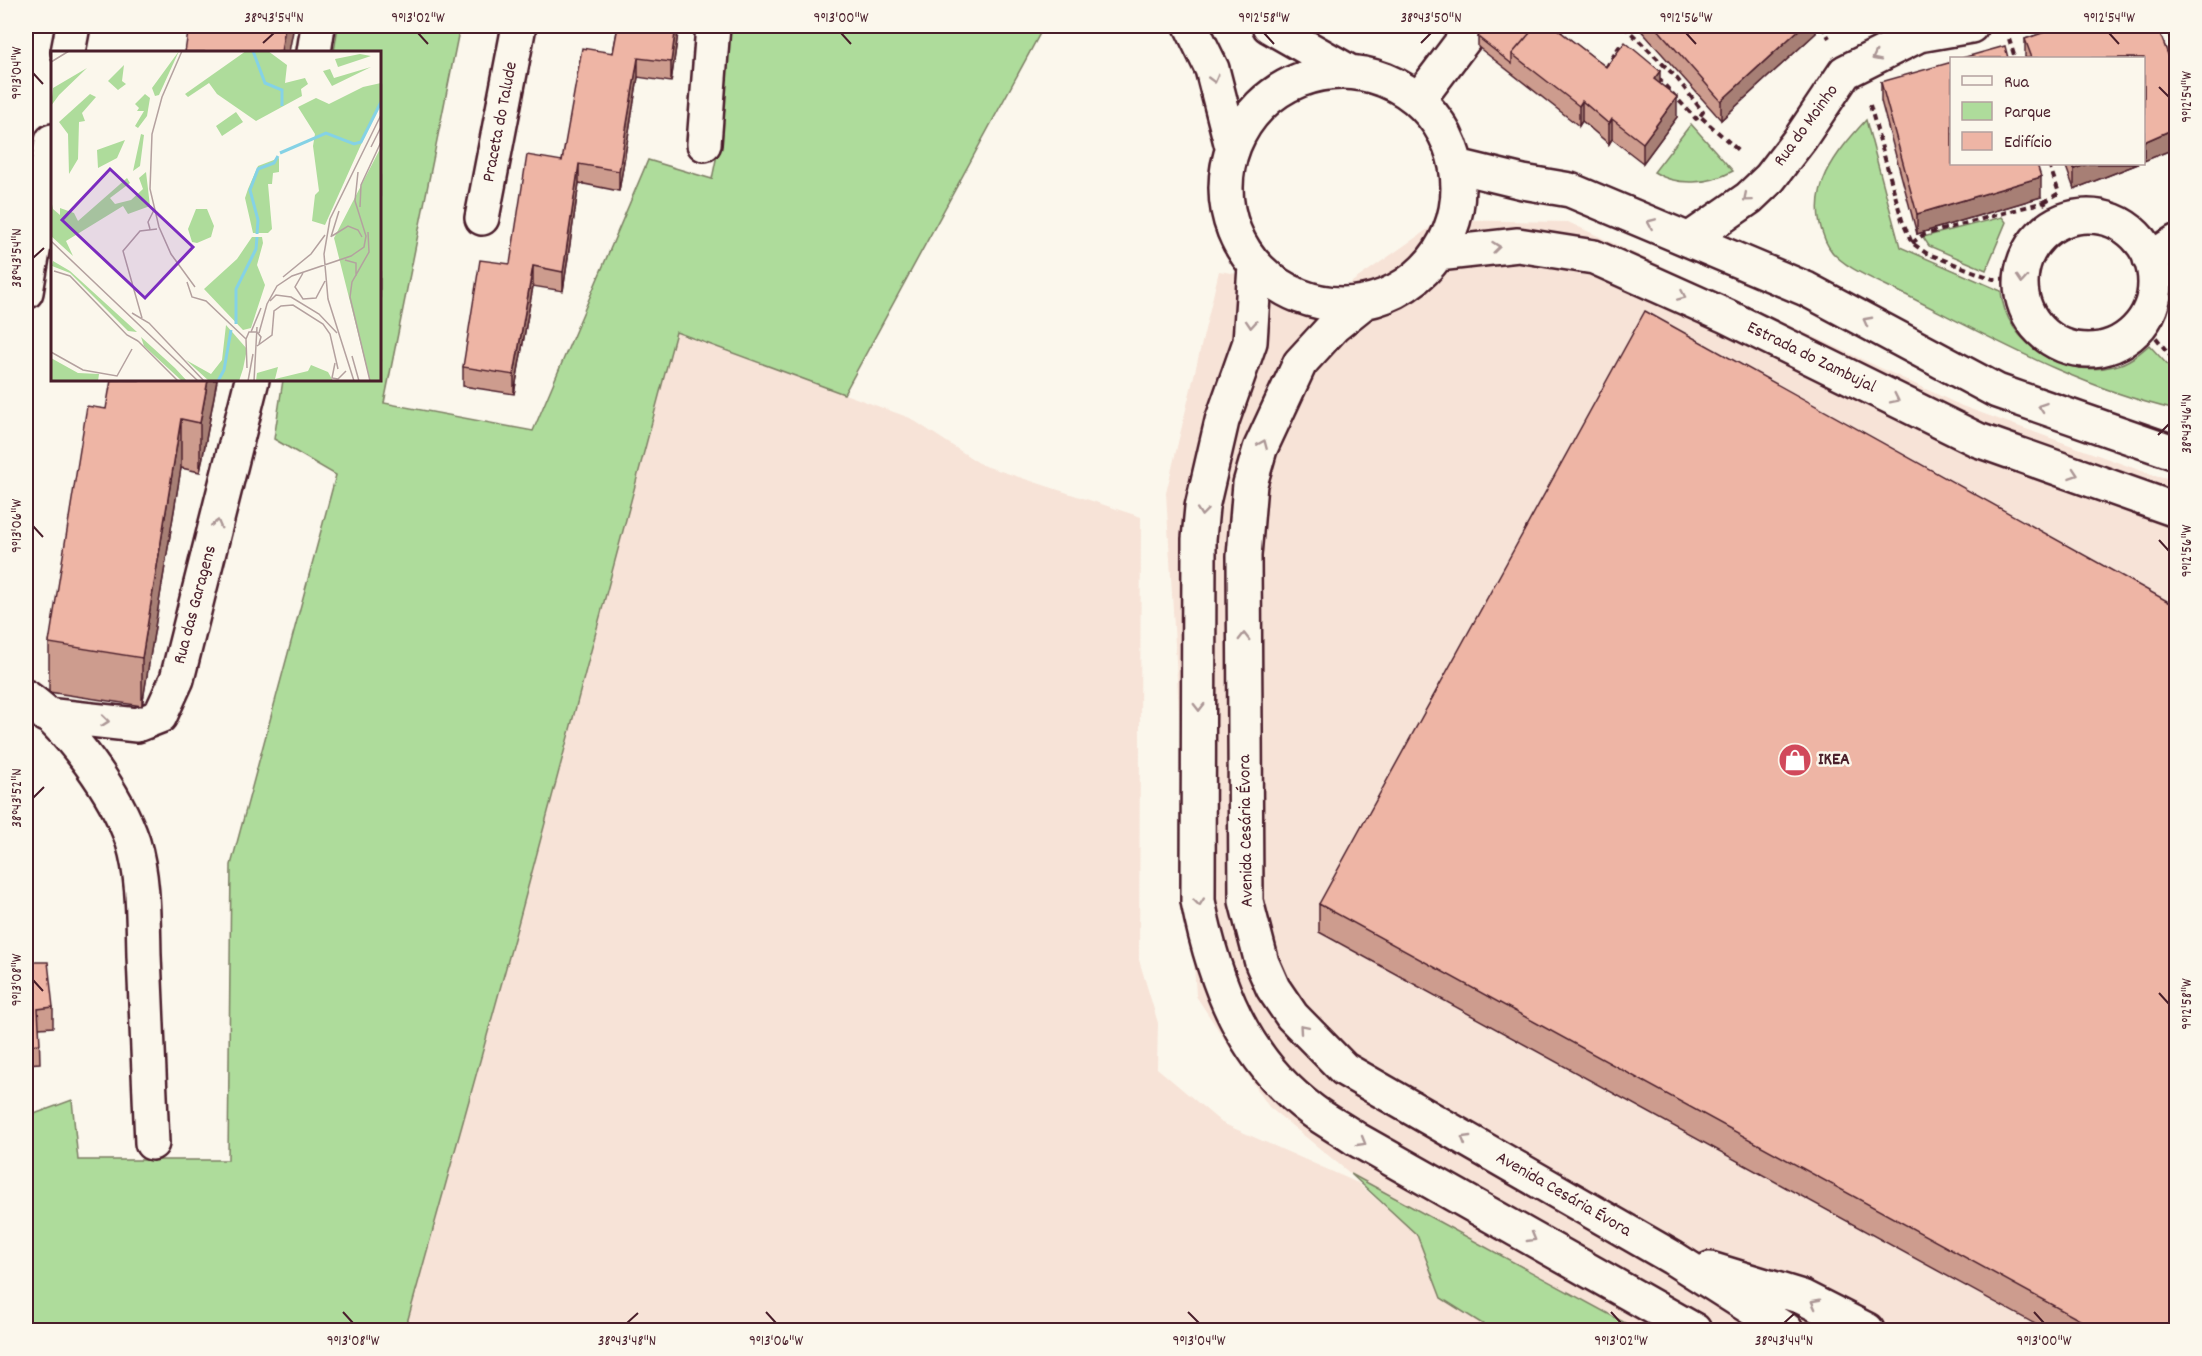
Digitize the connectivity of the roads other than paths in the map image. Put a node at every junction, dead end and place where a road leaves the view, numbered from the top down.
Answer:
1 (73, 26) edge
2 (318, 26) edge
3 (519, 26) edge
4 (713, 26) edge
5 (1191, 26) edge
6 (1269, 26) edge
7 (1474, 26) edge
8 (1971, 26) edge
9 (68, 51) edge
10 (314, 51) edge
11 (1348, 70) junction
12 (1419, 99) junction
13 (704, 144) dead end
14 (51, 147) edge
15 (1233, 147) junction
16 (1457, 166) junction
17 (482, 218) dead end
18 (1690, 240) junction
19 (2163, 250) edge
20 (1438, 254) junction
21 (1255, 266) junction
22 (26, 292) edge
23 (1364, 302) junction
24 (252, 381) edge
25 (2176, 453) edge
26 (2176, 510) edge
27 (36, 706) edge
28 (152, 1143) dead end
29 (1673, 1258) junction
30 (1694, 1330) edge
31 (1786, 1330) edge
32 (1867, 1330) edge

1 - 9 street
2 - 10 street
3 - 17 street, Praceta do Talude
4 - 13 street
5 -> 15 street
6 - 11 street
7 - 12 street
8 -> 18 street, Rua do Moinho
11 - 12 street
11 - 15 street
12 - 16 street
14 - 22 street
15 - 21 street
18 -> 16 street
16 - 20 street
25 -> 18 street
19 -> 19 street
20 - 23 street
20 -> 26 street, Estrada do Zambujal
21 - 23 street
21 -> 30 street
29 -> 23 street, Avenida Cesária Évora
27 -> 24 street, Rua das Garagens
27 - 28 street, Rua das Garagens
29 - 31 street, Avenida Cesária Évora
32 -> 29 street

